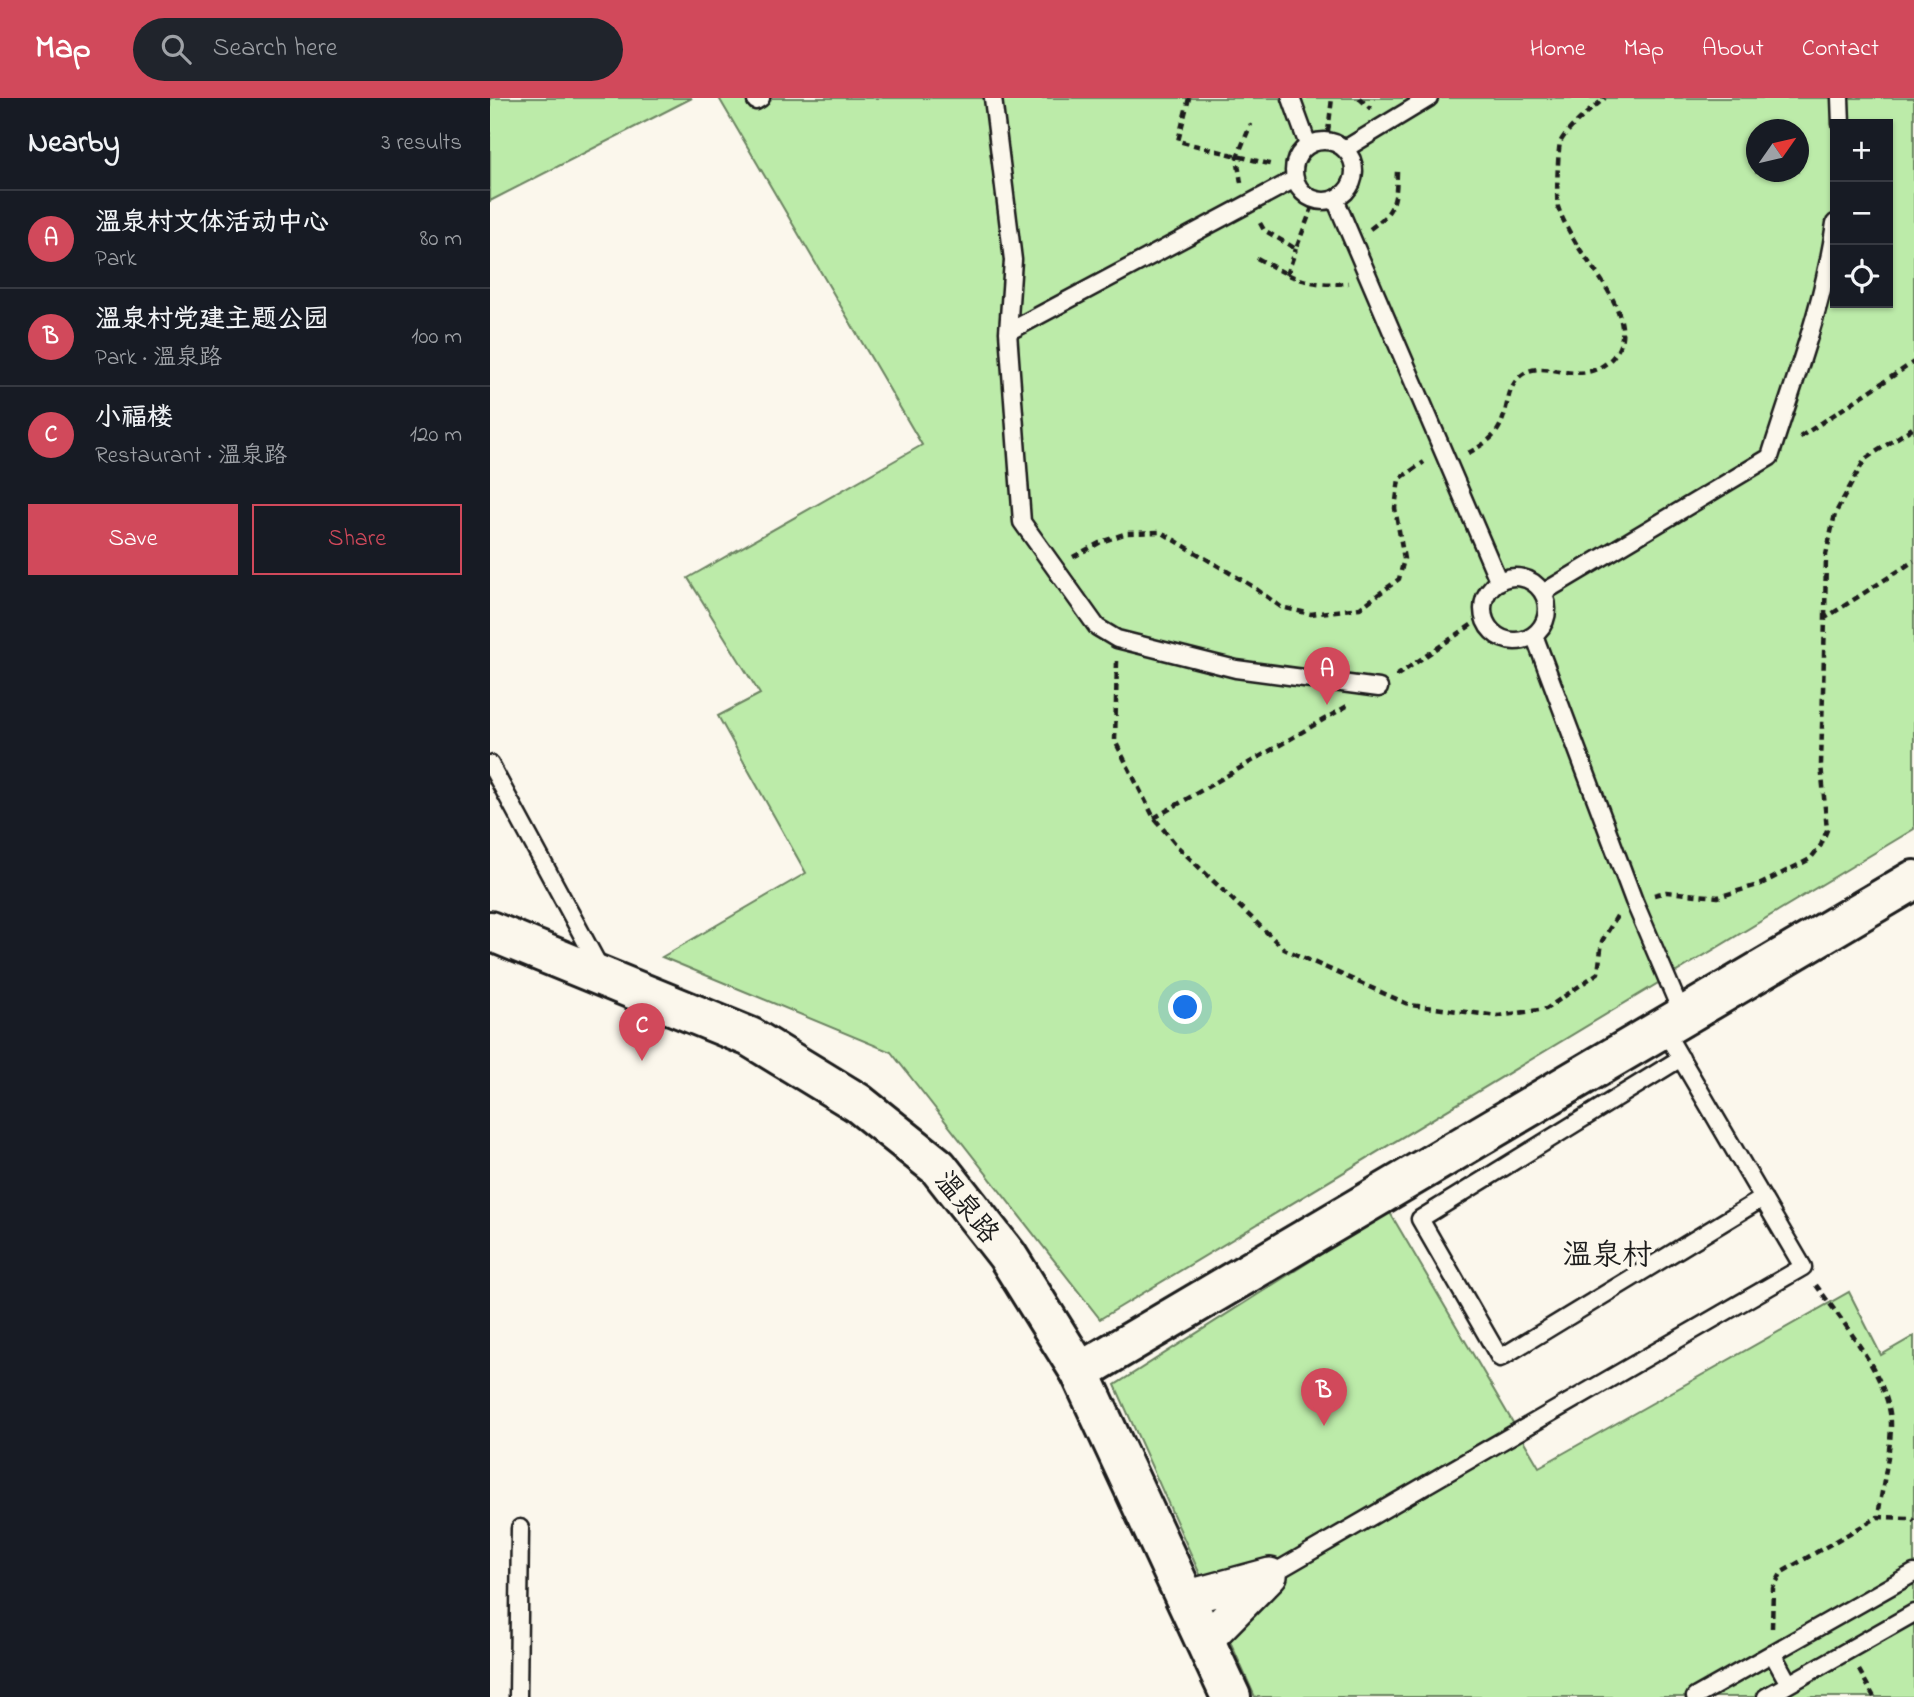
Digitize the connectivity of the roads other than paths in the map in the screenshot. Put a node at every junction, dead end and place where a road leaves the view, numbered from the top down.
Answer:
1 (993, 98) edge
2 (1291, 98) edge
3 (1429, 98) edge
4 (1840, 98) edge
5 (1841, 119) edge
6 (1308, 145) junction
7 (1345, 149) junction
8 (1294, 175) junction
9 (1335, 199) junction
10 (1833, 245) edge
11 (1008, 332) junction
12 (1499, 582) junction
13 (1544, 592) junction
14 (1534, 635) junction
15 (1379, 688) road end
16 (490, 764) edge
17 (1914, 880) edge
18 (490, 931) edge
19 (605, 978) junction
20 (1676, 1034) junction
21 (1763, 1198) junction
22 (1080, 1372) junction
23 (520, 1528) dead end
24 (1914, 1573) edge
25 (1270, 1575) junction
26 (1185, 1598) junction
27 (1914, 1613) edge
28 (1205, 1641) junction
29 (1772, 1653) junction
30 (1789, 1684) junction
31 (518, 1697) edge
32 (1231, 1697) edge
33 (1695, 1697) edge
34 (1766, 1697) edge

1 - 11 lane
2 - 6 lane
3 - 7 lane
4 - 5 lane
6 - 7 lane
6 - 8 lane
7 - 9 lane
8 - 9 lane
8 - 11 lane
9 - 12 lane
10 - 13 lane
11 - 15 lane
12 - 13 lane
12 - 14 lane
13 - 14 lane
14 - 20 lane
16 - 19 lane
17 - 20 main road
18 - 19 main road, 温泉路
19 - 22 main road, 温泉路
20 - 21 lane
20 - 21 lane
20 - 22 main road
21 - 25 lane
22 - 26 main road, 温泉路
23 - 31 lane
24 - 29 lane
25 - 26 street
25 - 28 street
26 - 28 main road, 温泉路
27 - 30 lane
28 - 32 main road, 温泉路
29 - 30 lane
29 - 33 lane
30 - 34 lane

